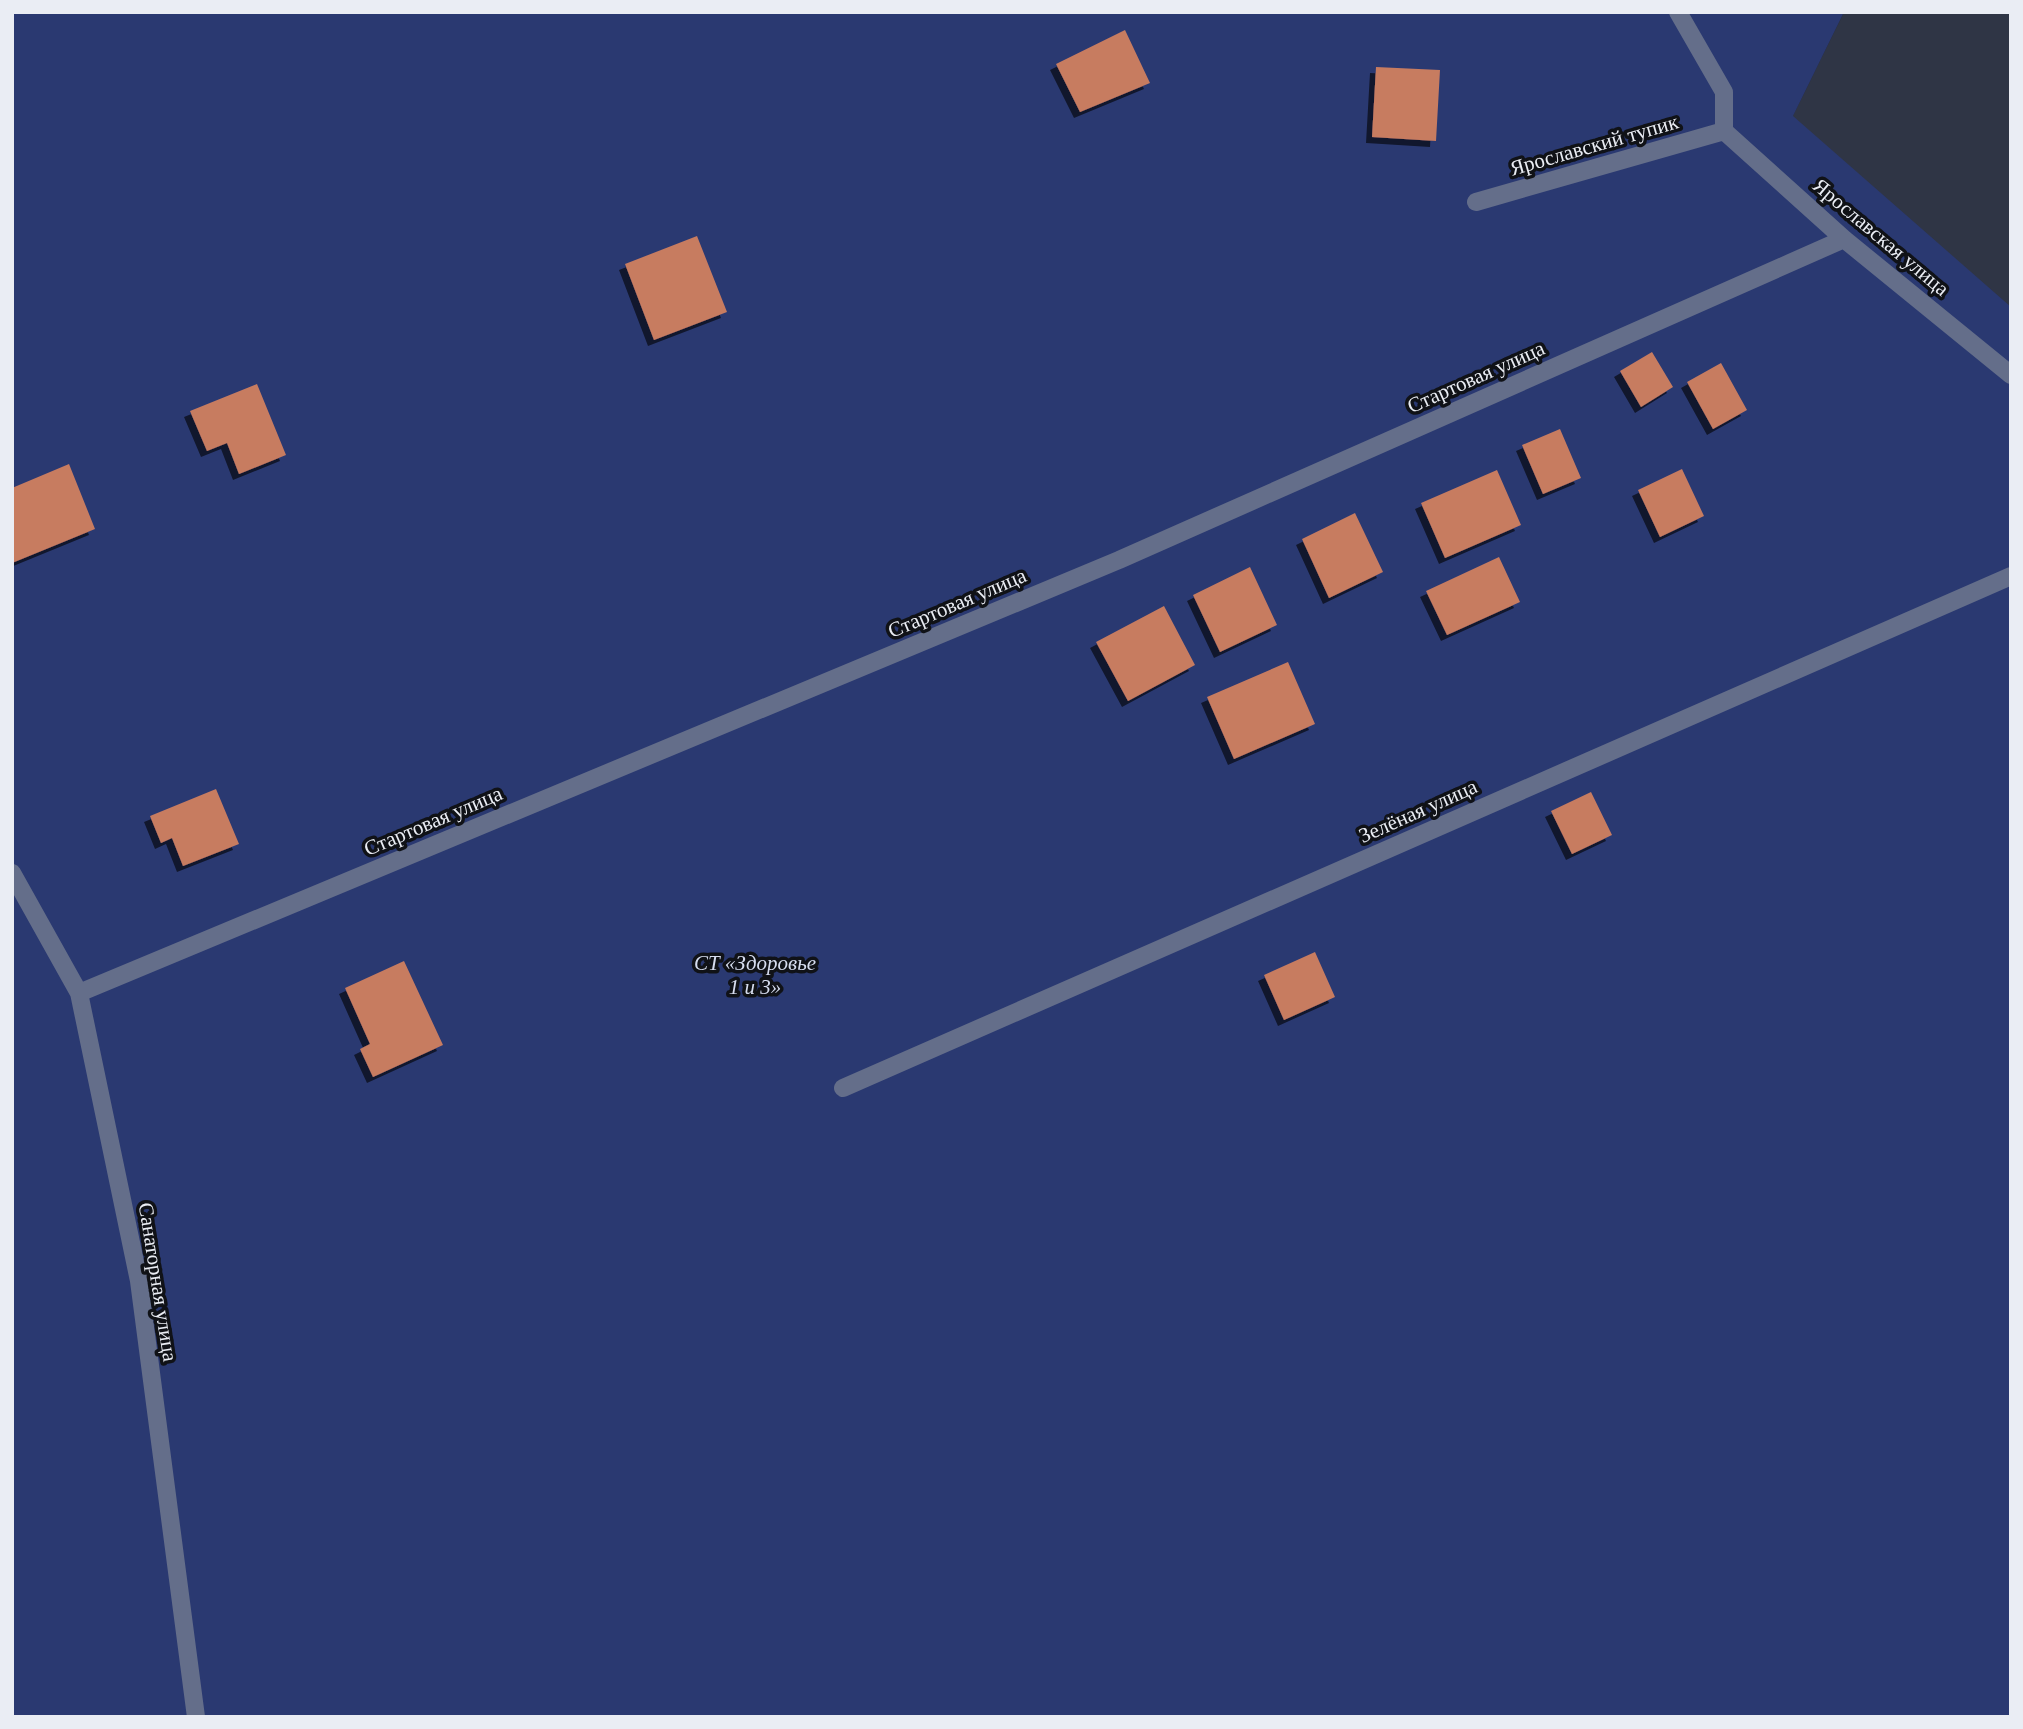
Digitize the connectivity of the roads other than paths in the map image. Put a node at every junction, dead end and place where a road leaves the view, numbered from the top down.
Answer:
1 (1678, 12) edge
2 (1724, 131) junction
3 (1476, 202) dead end
4 (1844, 239) junction
5 (2011, 374) edge
6 (2011, 576) edge
7 (12, 873) edge
8 (79, 993) junction
9 (843, 1088) dead end
10 (196, 1717) edge

1 - 2 street
2 - 3 street, Ярославский тупик
2 - 4 street, Ярославская улица
4 - 5 street, Ярославская улица
4 - 8 street, Стартовая улица
6 - 9 street, Зелёная улица
7 - 8 street, Санаторная улица
8 - 10 street, Санаторная улица

